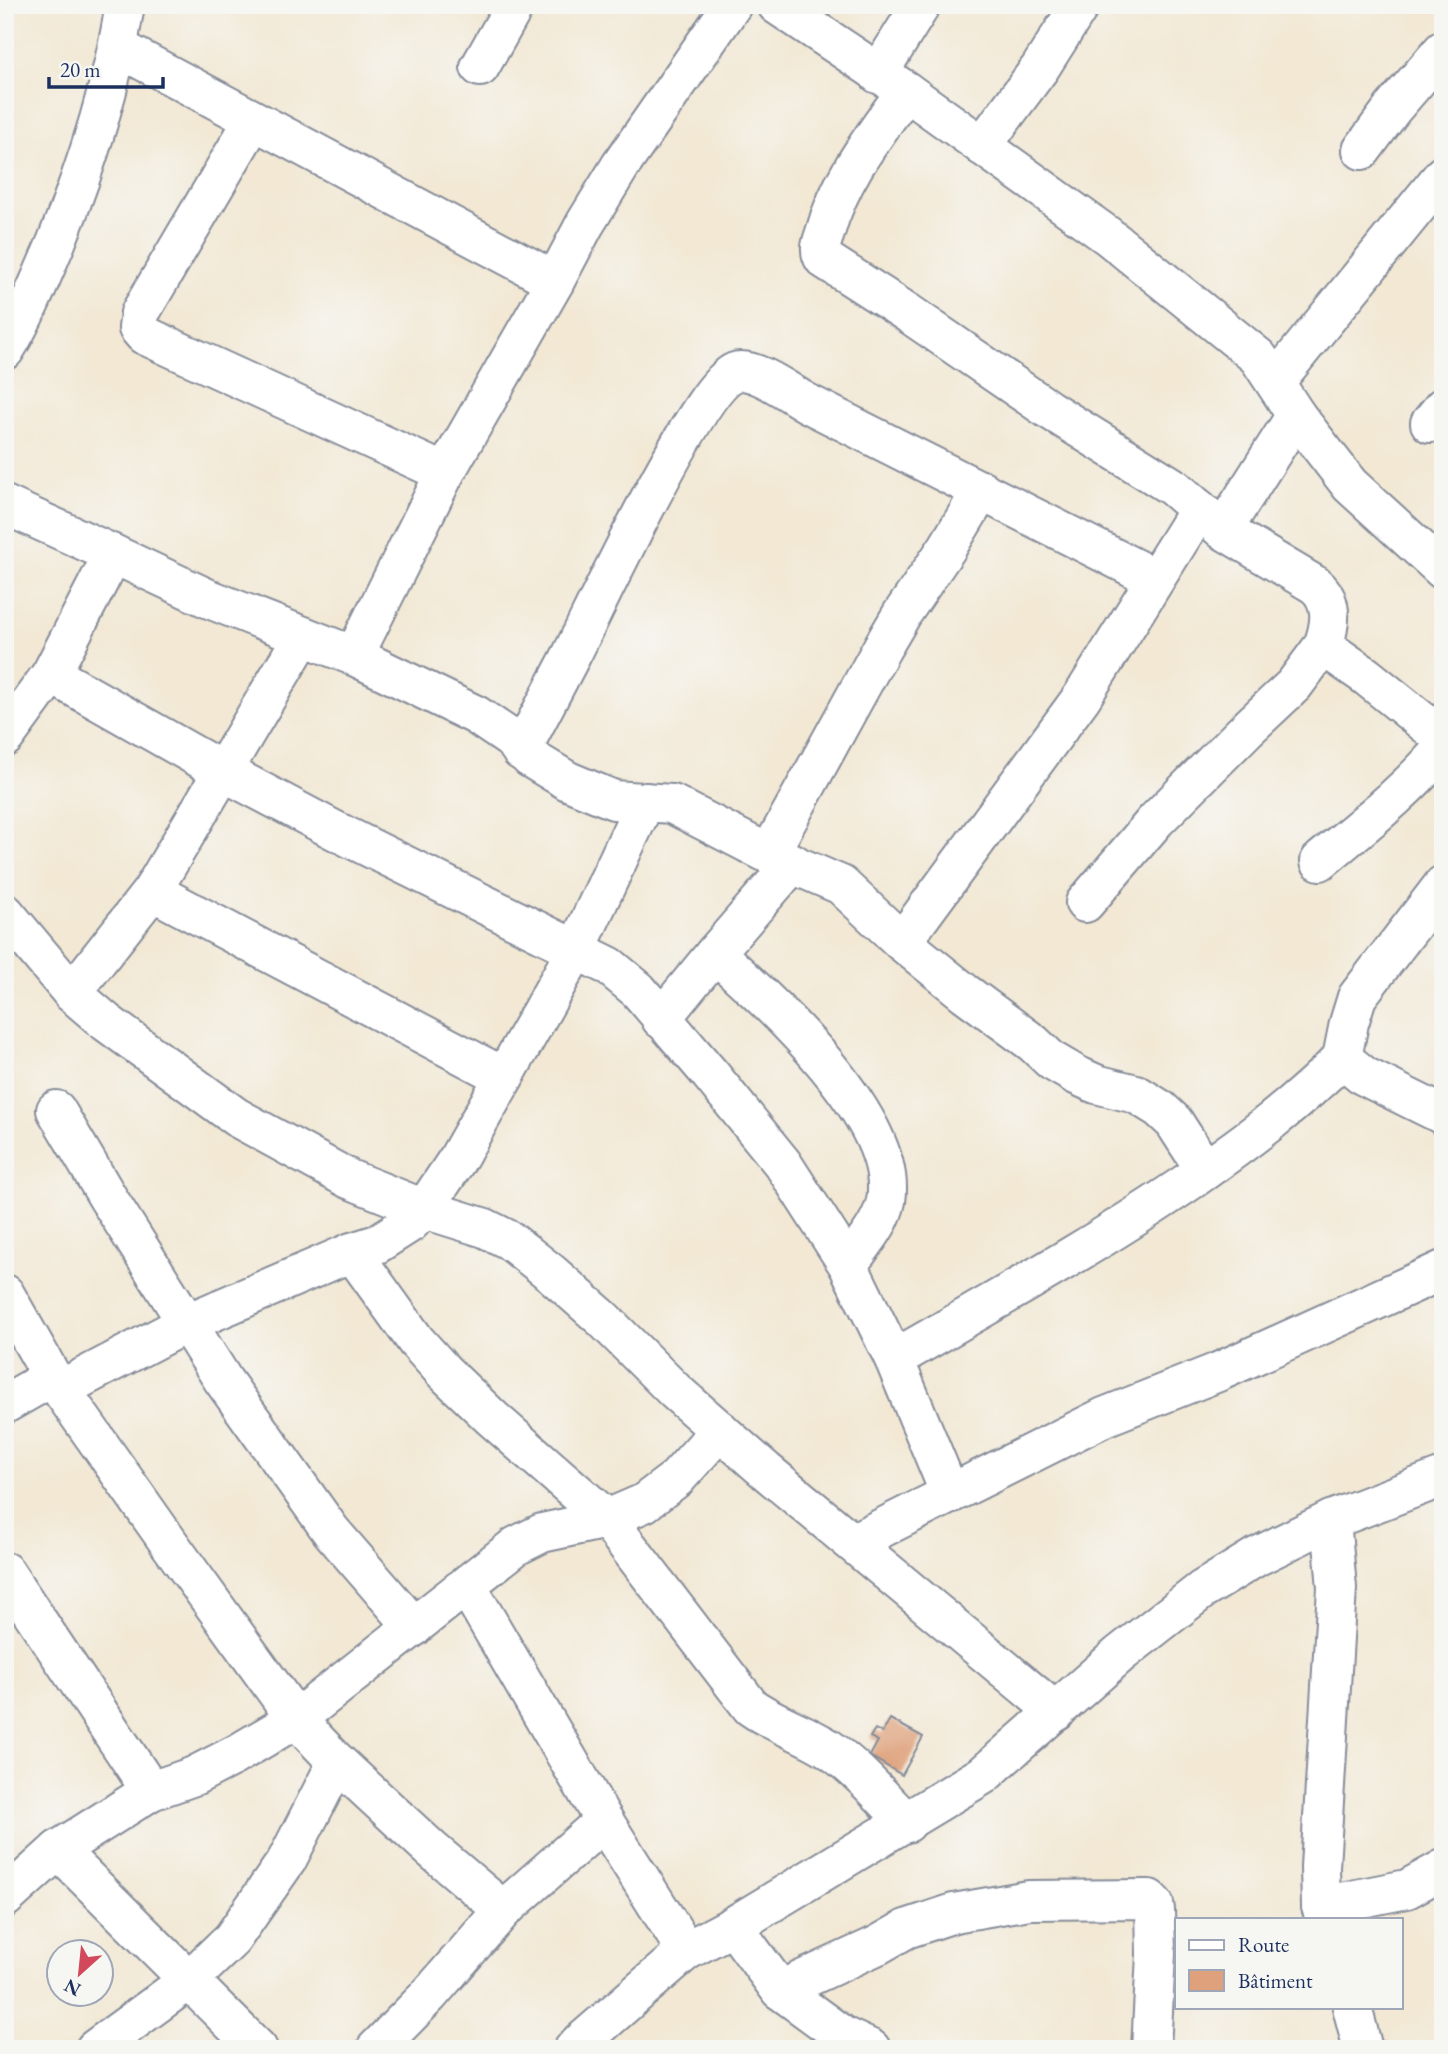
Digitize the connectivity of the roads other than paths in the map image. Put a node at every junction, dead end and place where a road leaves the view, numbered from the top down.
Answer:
1 (125, 5) edge
2 (515, 5) edge
3 (732, 5) edge
4 (776, 5) edge
5 (920, 5) edge
6 (1080, 5) edge
7 (118, 48) junction
8 (1443, 50) edge
9 (480, 67) dead end
10 (892, 83) junction
11 (253, 121) junction
12 (982, 146) junction
13 (1362, 150) dead end
14 (1443, 175) edge
15 (555, 281) junction
16 (15, 312) edge
17 (5, 350) edge
18 (1275, 382) junction
19 (1296, 415) junction
20 (445, 473) junction
21 (982, 490) junction
22 (5, 505) edge
23 (1211, 519) junction
24 (113, 554) junction
25 (1443, 570) edge
26 (1154, 578) junction
27 (303, 636) junction
28 (1323, 646) junction
29 (355, 656) junction
30 (29, 692) edge
31 (5, 737) edge
32 (1443, 738) edge
33 (1443, 748) edge
34 (521, 751) junction
35 (224, 772) junction
36 (645, 802) junction
37 (781, 859) junction
38 (1320, 861) dead end
39 (1443, 885) edge
40 (152, 891) junction
41 (1085, 902) dead end
42 (5, 913) edge
43 (902, 942) junction
44 (576, 950) junction
45 (715, 953) junction
46 (72, 993) junction
47 (660, 1019) junction
48 (1342, 1058) junction
49 (504, 1077) junction
50 (56, 1110) dead end
51 (1442, 1112) edge
52 (1205, 1170) junction
53 (424, 1209) junction
54 (352, 1252) junction
55 (848, 1265) junction
56 (1443, 1270) edge
57 (5, 1294) edge
58 (187, 1323) junction
59 (894, 1359) junction
60 (56, 1383) junction
61 (5, 1404) edge
62 (720, 1430) junction
63 (1443, 1477) edge
64 (950, 1494) junction
65 (607, 1519) junction
66 (1331, 1520) junction
67 (854, 1542) junction
68 (5, 1572) edge
69 (467, 1587) junction
70 (414, 1627) junction
71 (1056, 1712) junction
72 (296, 1718) junction
73 (337, 1762) junction
74 (151, 1791) junction
75 (604, 1821) junction
76 (907, 1823) junction
77 (58, 1850) junction
78 (1443, 1869) edge
79 (11, 1879) edge
80 (503, 1910) junction
81 (1323, 1912) edge
82 (733, 1926) junction
83 (685, 1951) junction
84 (1166, 1954) edge
85 (188, 1981) junction
86 (780, 1990) junction
87 (1352, 2008) edge
88 (850, 2045) edge
89 (95, 2049) edge
90 (258, 2049) edge
91 (376, 2049) edge
92 (573, 2049) edge
93 (1151, 2049) edge
94 (1363, 2049) edge

1 - 7 street
2 - 9 street
3 - 15 street
4 - 10 street
5 - 10 street
6 - 12 street
7 - 11 street
7 - 16 street
8 - 13 street
10 - 12 street
10 - 23 street
11 - 15 street
11 - 20 street
12 - 18 street
14 - 18 street
15 - 20 street
16 - 17 street
18 - 19 street
19 - 23 street
19 - 25 street
20 - 29 street
21 - 26 street
21 - 34 street
21 - 37 street
22 - 24 street
23 - 26 street
23 - 28 street
24 - 27 street
24 - 30 street
26 - 43 street
27 - 29 street
27 - 35 street
28 - 32 street
28 - 41 street
29 - 34 street
30 - 31 street
30 - 35 street
33 - 38 street
34 - 36 street
35 - 40 street
35 - 44 street
36 - 37 street
36 - 44 street
37 - 43 street
37 - 45 street
39 - 48 street
40 - 46 street
40 - 49 street
42 - 46 street
43 - 52 street
44 - 47 street
44 - 49 street
45 - 47 street
45 - 55 street
46 - 53 street
47 - 55 street
48 - 51 street
48 - 52 street
49 - 53 street
50 - 58 street
52 - 59 street
53 - 54 street
53 - 62 street
54 - 58 street
54 - 65 street
55 - 59 street
56 - 64 street
57 - 60 street
58 - 60 street
58 - 70 street
59 - 64 street
60 - 61 street
60 - 72 street
62 - 65 street
62 - 67 street
63 - 66 street
64 - 67 street
65 - 69 street
65 - 76 street
66 - 71 street
66 - 81 street
67 - 71 street
68 - 74 street
69 - 70 street
69 - 75 street
70 - 72 street
71 - 76 street
72 - 73 street
72 - 74 street
73 - 80 street
73 - 85 street
74 - 77 street
75 - 80 street
75 - 83 street
76 - 82 street
77 - 79 street
77 - 85 street
78 - 81 street
80 - 91 street
82 - 83 street
82 - 86 street
83 - 92 street
84 - 86 street
84 - 93 street
85 - 89 street
85 - 90 street
86 - 88 street
87 - 94 street

